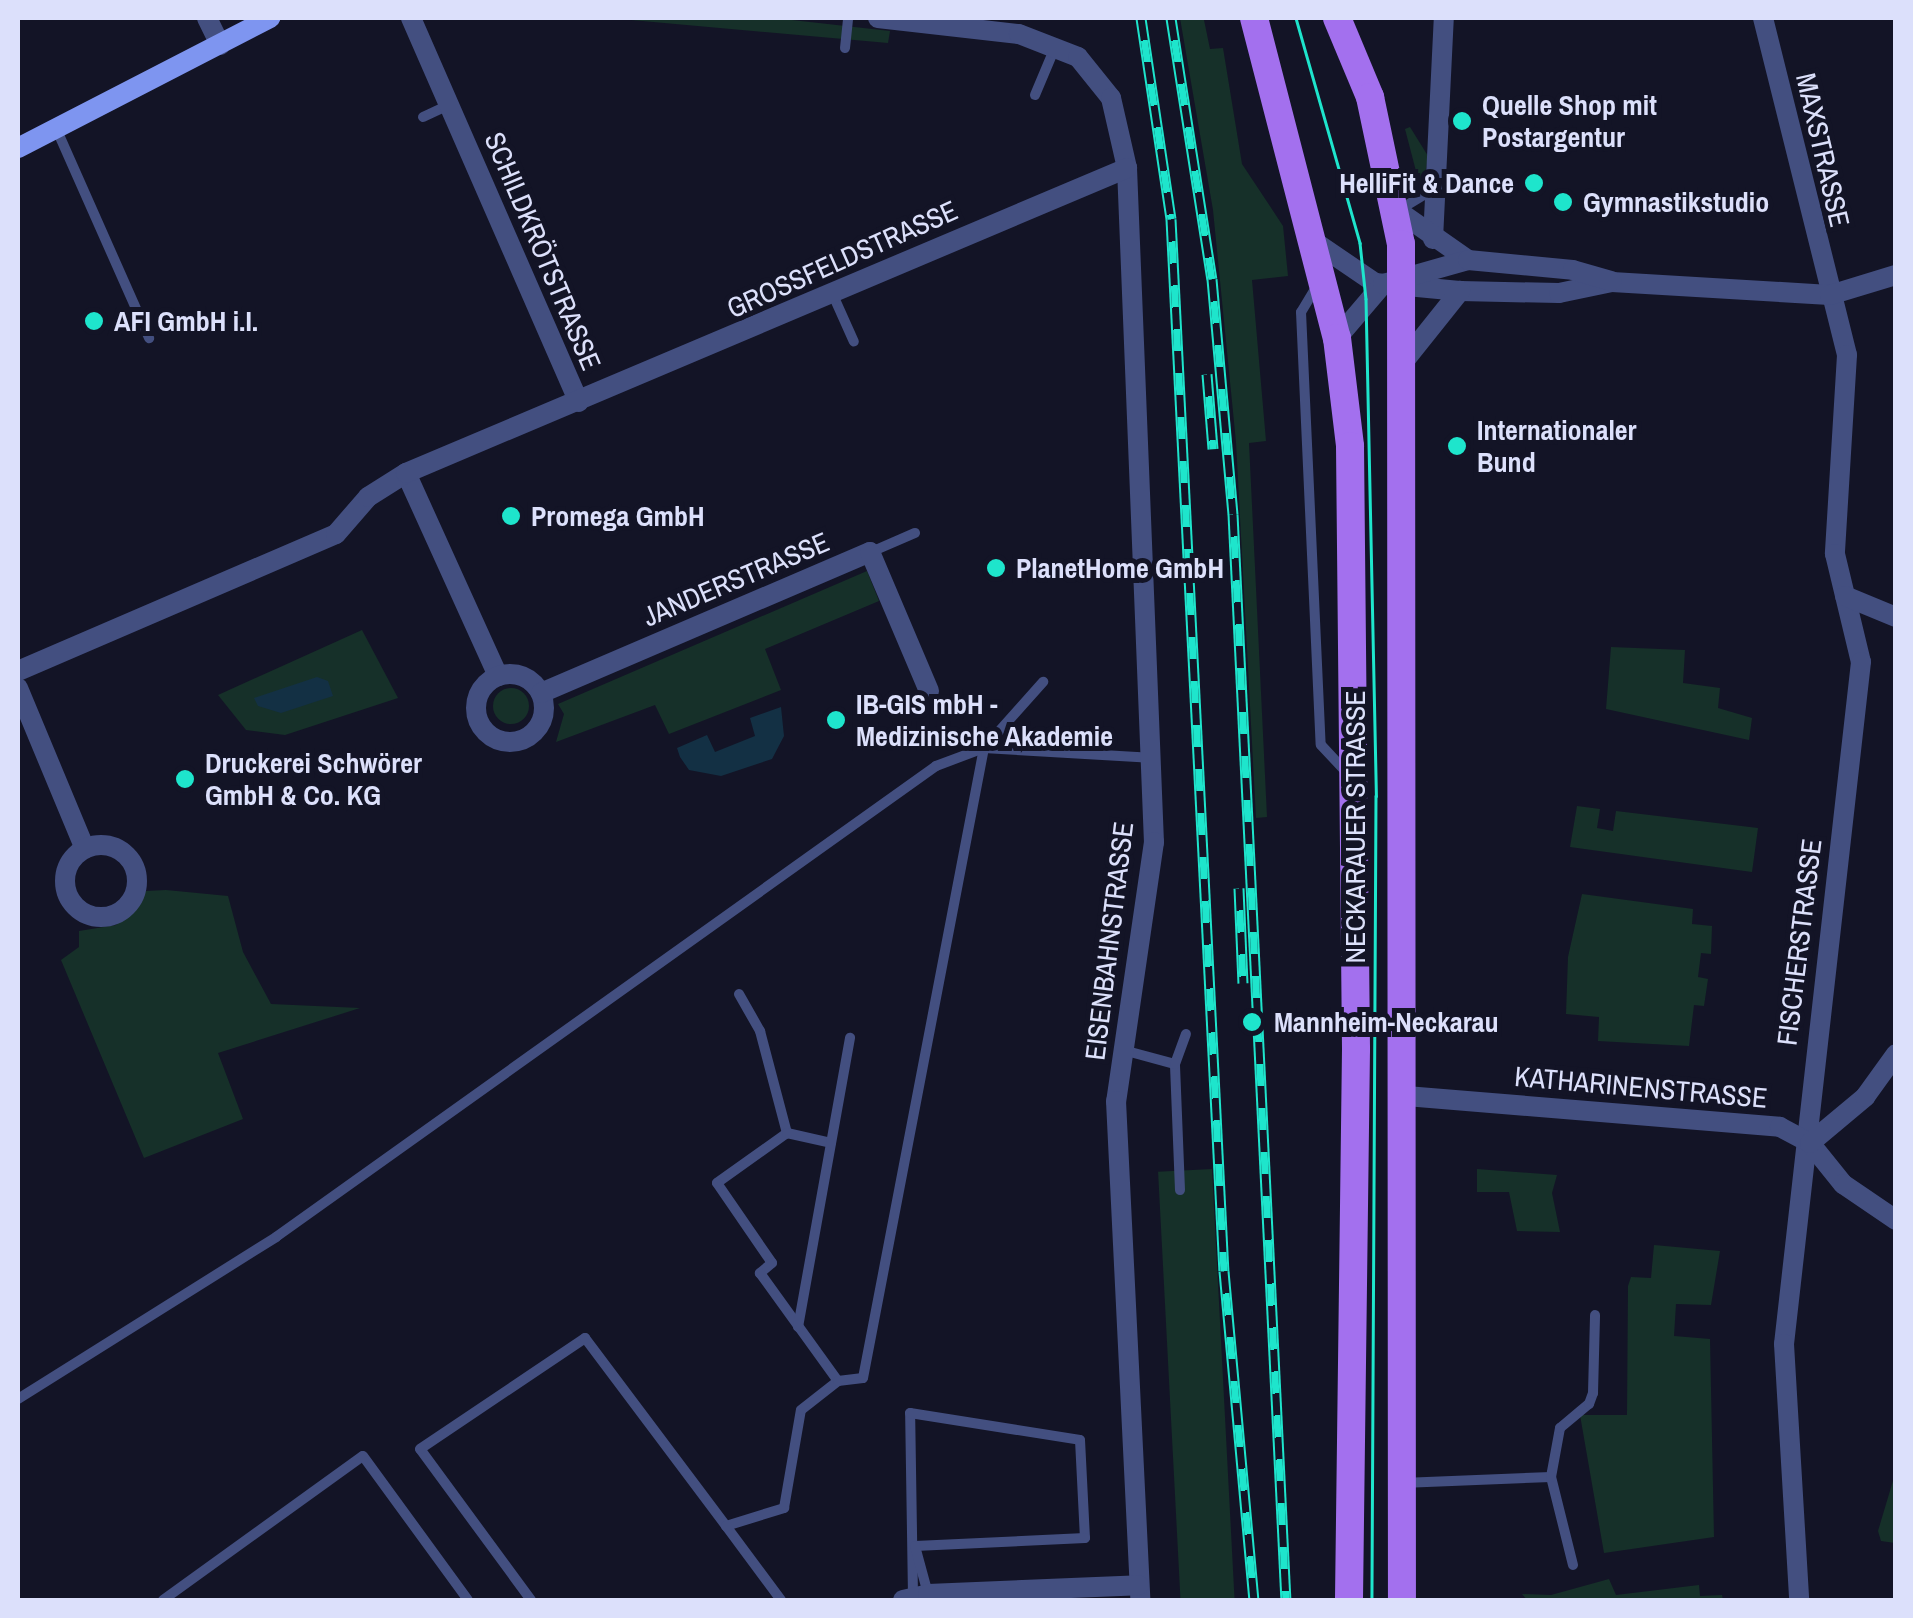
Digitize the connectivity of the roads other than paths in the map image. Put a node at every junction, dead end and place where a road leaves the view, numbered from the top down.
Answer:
1 (208, 18) edge
2 (270, 18) edge
3 (411, 18) edge
4 (426, 18) edge
5 (848, 18) edge
6 (878, 18) edge
7 (1254, 18) edge
8 (1337, 18) edge
9 (1444, 18) edge
10 (1763, 18) edge
11 (237, 26) edge
12 (422, 41) junction
13 (220, 44) junction
14 (1056, 44) junction
15 (846, 48) dead end
16 (1035, 94) dead end
17 (450, 104) junction
18 (423, 116) dead end
19 (56, 128) junction
20 (18, 148) edge
21 (1127, 168) junction
22 (1439, 186) junction
23 (1398, 211) junction
24 (1309, 238) junction
25 (1434, 240) junction
26 (1468, 260) junction
27 (1895, 276) edge
28 (1322, 280) junction
29 (1395, 282) junction
30 (1612, 282) junction
31 (1460, 291) junction
32 (1830, 294) junction
33 (833, 295) junction
34 (148, 338) dead end
35 (1337, 338) junction
36 (854, 342) dead end
37 (1398, 371) junction
38 (579, 402) junction
39 (406, 473) junction
40 (915, 533) dead end
41 (870, 552) junction
42 (1845, 596) junction
43 (1896, 617) edge
44 (18, 671) edge
45 (498, 676) junction
46 (1043, 682) dead end
47 (18, 688) edge
48 (929, 691) dead end
49 (540, 693) junction
50 (984, 748) junction
51 (1151, 758) junction
52 (1354, 782) junction
53 (84, 849) dead end
54 (739, 994) dead end
55 (1186, 1034) dead end
56 (850, 1038) dead end
57 (1122, 1050) junction
58 (1896, 1054) edge
59 (1175, 1064) junction
60 (1406, 1096) junction
61 (787, 1133) junction
62 (1810, 1143) junction
63 (831, 1144) junction
64 (1180, 1190) dead end
65 (1896, 1220) edge
66 (1596, 1314) dead end
67 (798, 1326) junction
68 (838, 1381) junction
69 (18, 1399) edge
70 (1550, 1476) junction
71 (1399, 1483) junction
72 (726, 1526) junction
73 (915, 1546) junction
74 (1573, 1564) dead end
75 (1140, 1593) edge
76 (914, 1597) edge
77 (163, 1600) edge
78 (468, 1600) edge
79 (532, 1600) edge
80 (781, 1600) edge
81 (1349, 1600) edge
82 (1402, 1600) edge
83 (1799, 1600) edge

1 - 13 street
2 - 11 main road
3 - 12 street, SCHILDKRÖTSTRASSE
4 - 12 street
5 - 15 lane
6 - 14 street
7 - 24 main road, NECKARAUER STRASSE
8 - 23 main road, NECKARAUER STRASSE
9 - 22 street
10 - 32 street, MAXSTRASSE
11 - 13 main road
12 - 17 street, SCHILDKRÖTSTRASSE
13 - 19 main road
14 - 16 lane
14 - 21 street, EISENBAHNSTRASSE
17 - 18 lane
17 - 38 street, SCHILDKRÖTSTRASSE
19 - 20 main road
19 - 34 lane
21 - 33 street, GROSSFELDSTRASSE
21 - 51 street, EISENBAHNSTRASSE
22 - 23 lane
22 - 25 street
23 - 25 street
23 - 29 main road, NECKARAUER STRASSE
24 - 28 main road, NECKARAUER STRASSE
24 - 29 street
25 - 26 street
26 - 29 street
26 - 30 street
27 - 32 street
28 - 35 main road, NECKARAUER STRASSE
28 - 52 lane
29 - 31 street
29 - 35 street
29 - 37 main road, NECKARAUER STRASSE
30 - 31 street
30 - 32 street
31 - 37 street
32 - 42 street, FISCHERSTRASSE
33 - 36 lane
33 - 38 street, GROSSFELDSTRASSE
35 - 52 main road, NECKARAUER STRASSE
37 - 60 main road, NECKARAUER STRASSE
38 - 39 street, SCHILDKRÖTSTRASSE
39 - 44 street, SCHILDKRÖTSTRASSE
39 - 45 street
40 - 41 lane
41 - 48 street, JANDERSTRASSE
41 - 49 street, JANDERSTRASSE
42 - 43 street
42 - 62 street, FISCHERSTRASSE
45 - 49 street
45 - 49 street
46 - 50 lane
47 - 53 street
50 - 51 lane
50 - 68 lane
50 - 69 lane
51 - 57 street, EISENBAHNSTRASSE
52 - 81 main road, NECKARAUER STRASSE
54 - 61 lane
55 - 59 lane
56 - 63 lane
57 - 59 lane
57 - 75 street, EISENBAHNSTRASSE
58 - 62 street
59 - 64 lane
60 - 62 street, KATHARINENSTRASSE
60 - 71 main road, NECKARAUER STRASSE
61 - 63 lane
61 - 67 lane
62 - 65 street, KATHARINENSTRASSE
62 - 83 street, FISCHERSTRASSE
63 - 67 lane
66 - 70 lane
67 - 68 lane
68 - 72 lane
70 - 71 lane
70 - 74 lane
71 - 82 main road, NECKARAUER STRASSE
72 - 79 lane
72 - 80 lane
73 - 73 lane
73 - 76 lane
75 - 76 street
77 - 78 lane

